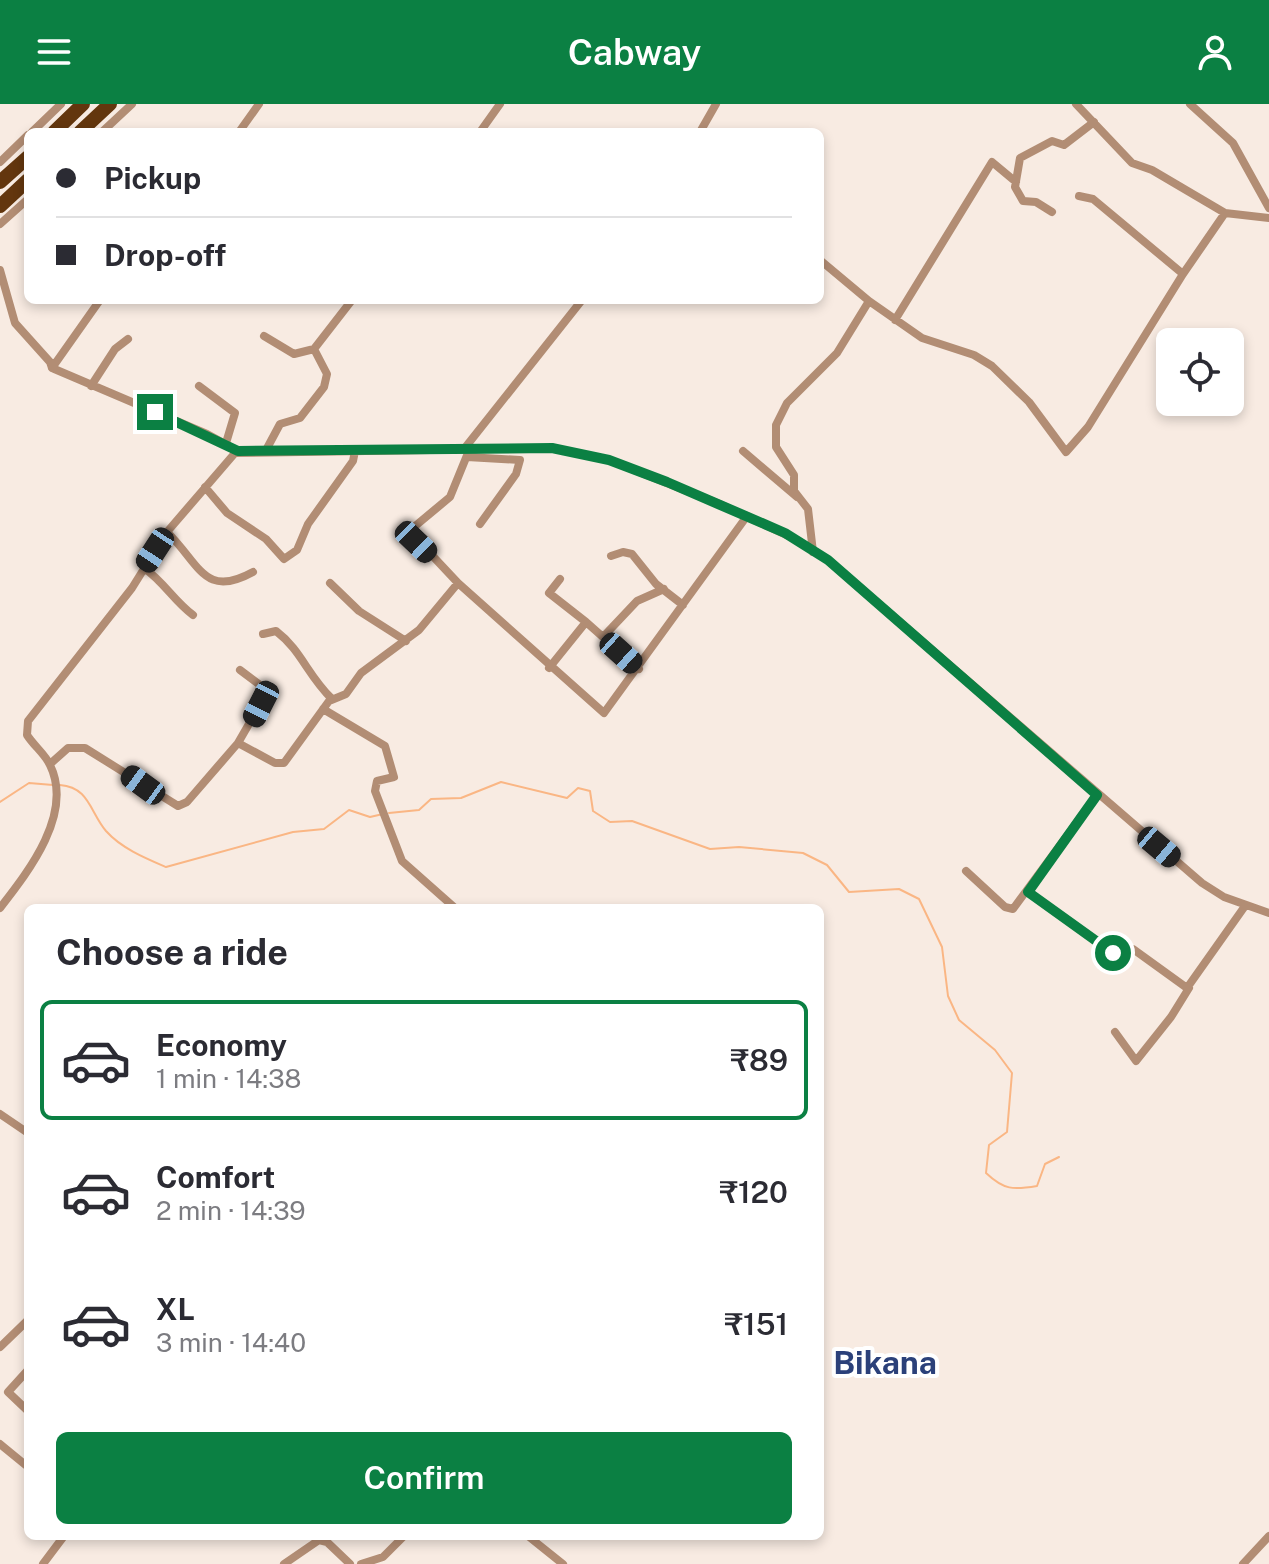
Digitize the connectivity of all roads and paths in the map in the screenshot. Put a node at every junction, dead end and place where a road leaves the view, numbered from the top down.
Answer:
1 (61, 104) edge
2 (83, 104) edge
3 (110, 104) edge
4 (132, 104) edge
5 (259, 104) edge
6 (500, 104) edge
7 (716, 104) edge
8 (1076, 104) edge
9 (1190, 104) edge
10 (1094, 122) junction
11 (36, 128) edge
12 (58, 128) edge
13 (84, 128) edge
14 (106, 128) edge
15 (242, 128) edge
16 (483, 128) edge
17 (702, 128) edge
18 (24, 140) edge
19 (24, 161) edge
20 (0, 162) edge
21 (0, 182) edge
22 (1016, 182) junction
23 (24, 184) edge
24 (1079, 196) dead end
25 (24, 203) edge
26 (0, 206) edge
27 (1269, 208) edge
28 (1052, 212) dead end
29 (1225, 213) junction
30 (1269, 218) edge
31 (0, 224) edge
32 (824, 263) edge
33 (0, 270) edge
34 (1183, 274) junction
35 (869, 301) junction
36 (97, 304) edge
37 (349, 304) edge
38 (579, 304) edge
39 (895, 320) junction
40 (264, 336) dead end
41 (128, 339) dead end
42 (314, 349) junction
43 (52, 368) junction
44 (91, 386) junction
45 (199, 386) dead end
46 (226, 443) junction
47 (238, 451) junction
48 (355, 451) junction
49 (467, 451) junction
50 (743, 451) dead end
51 (265, 452) junction
52 (205, 487) junction
53 (798, 498) junction
54 (744, 519) junction
55 (480, 524) dead end
56 (167, 532) junction
57 (813, 553) junction
58 (611, 556) dead end
59 (144, 568) junction
60 (253, 572) dead end
61 (560, 579) dead end
62 (330, 583) dead end
63 (458, 583) junction
64 (664, 589) junction
65 (683, 605) junction
66 (193, 615) dead end
67 (586, 622) junction
68 (263, 634) dead end
69 (603, 637) junction
70 (406, 641) junction
71 (549, 668) junction
72 (639, 669) junction
73 (240, 670) dead end
74 (332, 699) junction
75 (323, 709) junction
76 (238, 743) junction
77 (50, 764) junction
78 (1097, 795) junction
79 (966, 871) dead end
80 (1028, 892) junction
81 (450, 904) edge
82 (1245, 906) junction
83 (0, 908) edge
84 (1269, 913) edge
85 (1189, 988) junction
86 (1115, 1032) dead end
87 (0, 1114) edge
88 (24, 1130) edge
89 (24, 1324) edge
90 (0, 1347) edge
91 (24, 1374) edge
92 (24, 1407) edge
93 (0, 1444) edge
94 (24, 1464) edge
95 (1269, 1536) edge
96 (61, 1540) edge
97 (400, 1540) edge
98 (533, 1540) edge
99 (46, 1563) edge
100 (284, 1564) edge
101 (350, 1564) edge
102 (361, 1564) edge
103 (563, 1564) edge
104 (1243, 1564) edge

1 - 11 street
2 - 12 highway
3 - 13 highway
4 - 14 street
5 - 15 street
6 - 16 street
7 - 17 street
8 - 10 street
9 - 27 street
10 - 22 street
10 - 29 street
18 - 20 street
19 - 21 highway
22 - 28 street
22 - 39 street
23 - 26 highway
24 - 34 street
25 - 31 street
29 - 30 street
29 - 34 street
32 - 35 street
33 - 43 street
34 - 39 street
35 - 39 street
35 - 53 street
36 - 43 street
37 - 42 street
38 - 49 street
40 - 42 street
41 - 44 street
42 - 51 street
43 - 44 street
44 - 46 street
45 - 46 street
46 - 47 street
47 - 51 street
47 - 52 street
48 - 49 street
48 - 51 street
48 - 52 street
49 - 54 street
49 - 55 street
49 - 63 street
50 - 53 street
52 - 56 street
53 - 57 street
54 - 57 street
54 - 65 street
56 - 59 street
56 - 60 street
57 - 78 street
58 - 64 street
59 - 66 street
59 - 77 street
61 - 67 street
62 - 70 street
63 - 70 street
63 - 71 street
64 - 65 street
64 - 69 street
65 - 72 street
67 - 69 street
67 - 71 street
68 - 74 street
69 - 72 street
70 - 74 street
71 - 72 street
73 - 76 street
74 - 75 street
75 - 76 street
75 - 81 street
76 - 77 street
77 - 83 street
78 - 80 street
78 - 82 street
79 - 80 street
80 - 85 street
82 - 84 street
82 - 85 street
85 - 86 street
87 - 88 street
89 - 90 street
91 - 92 street
93 - 94 street
95 - 104 street
96 - 99 street
97 - 102 street
98 - 103 street
100 - 101 street

